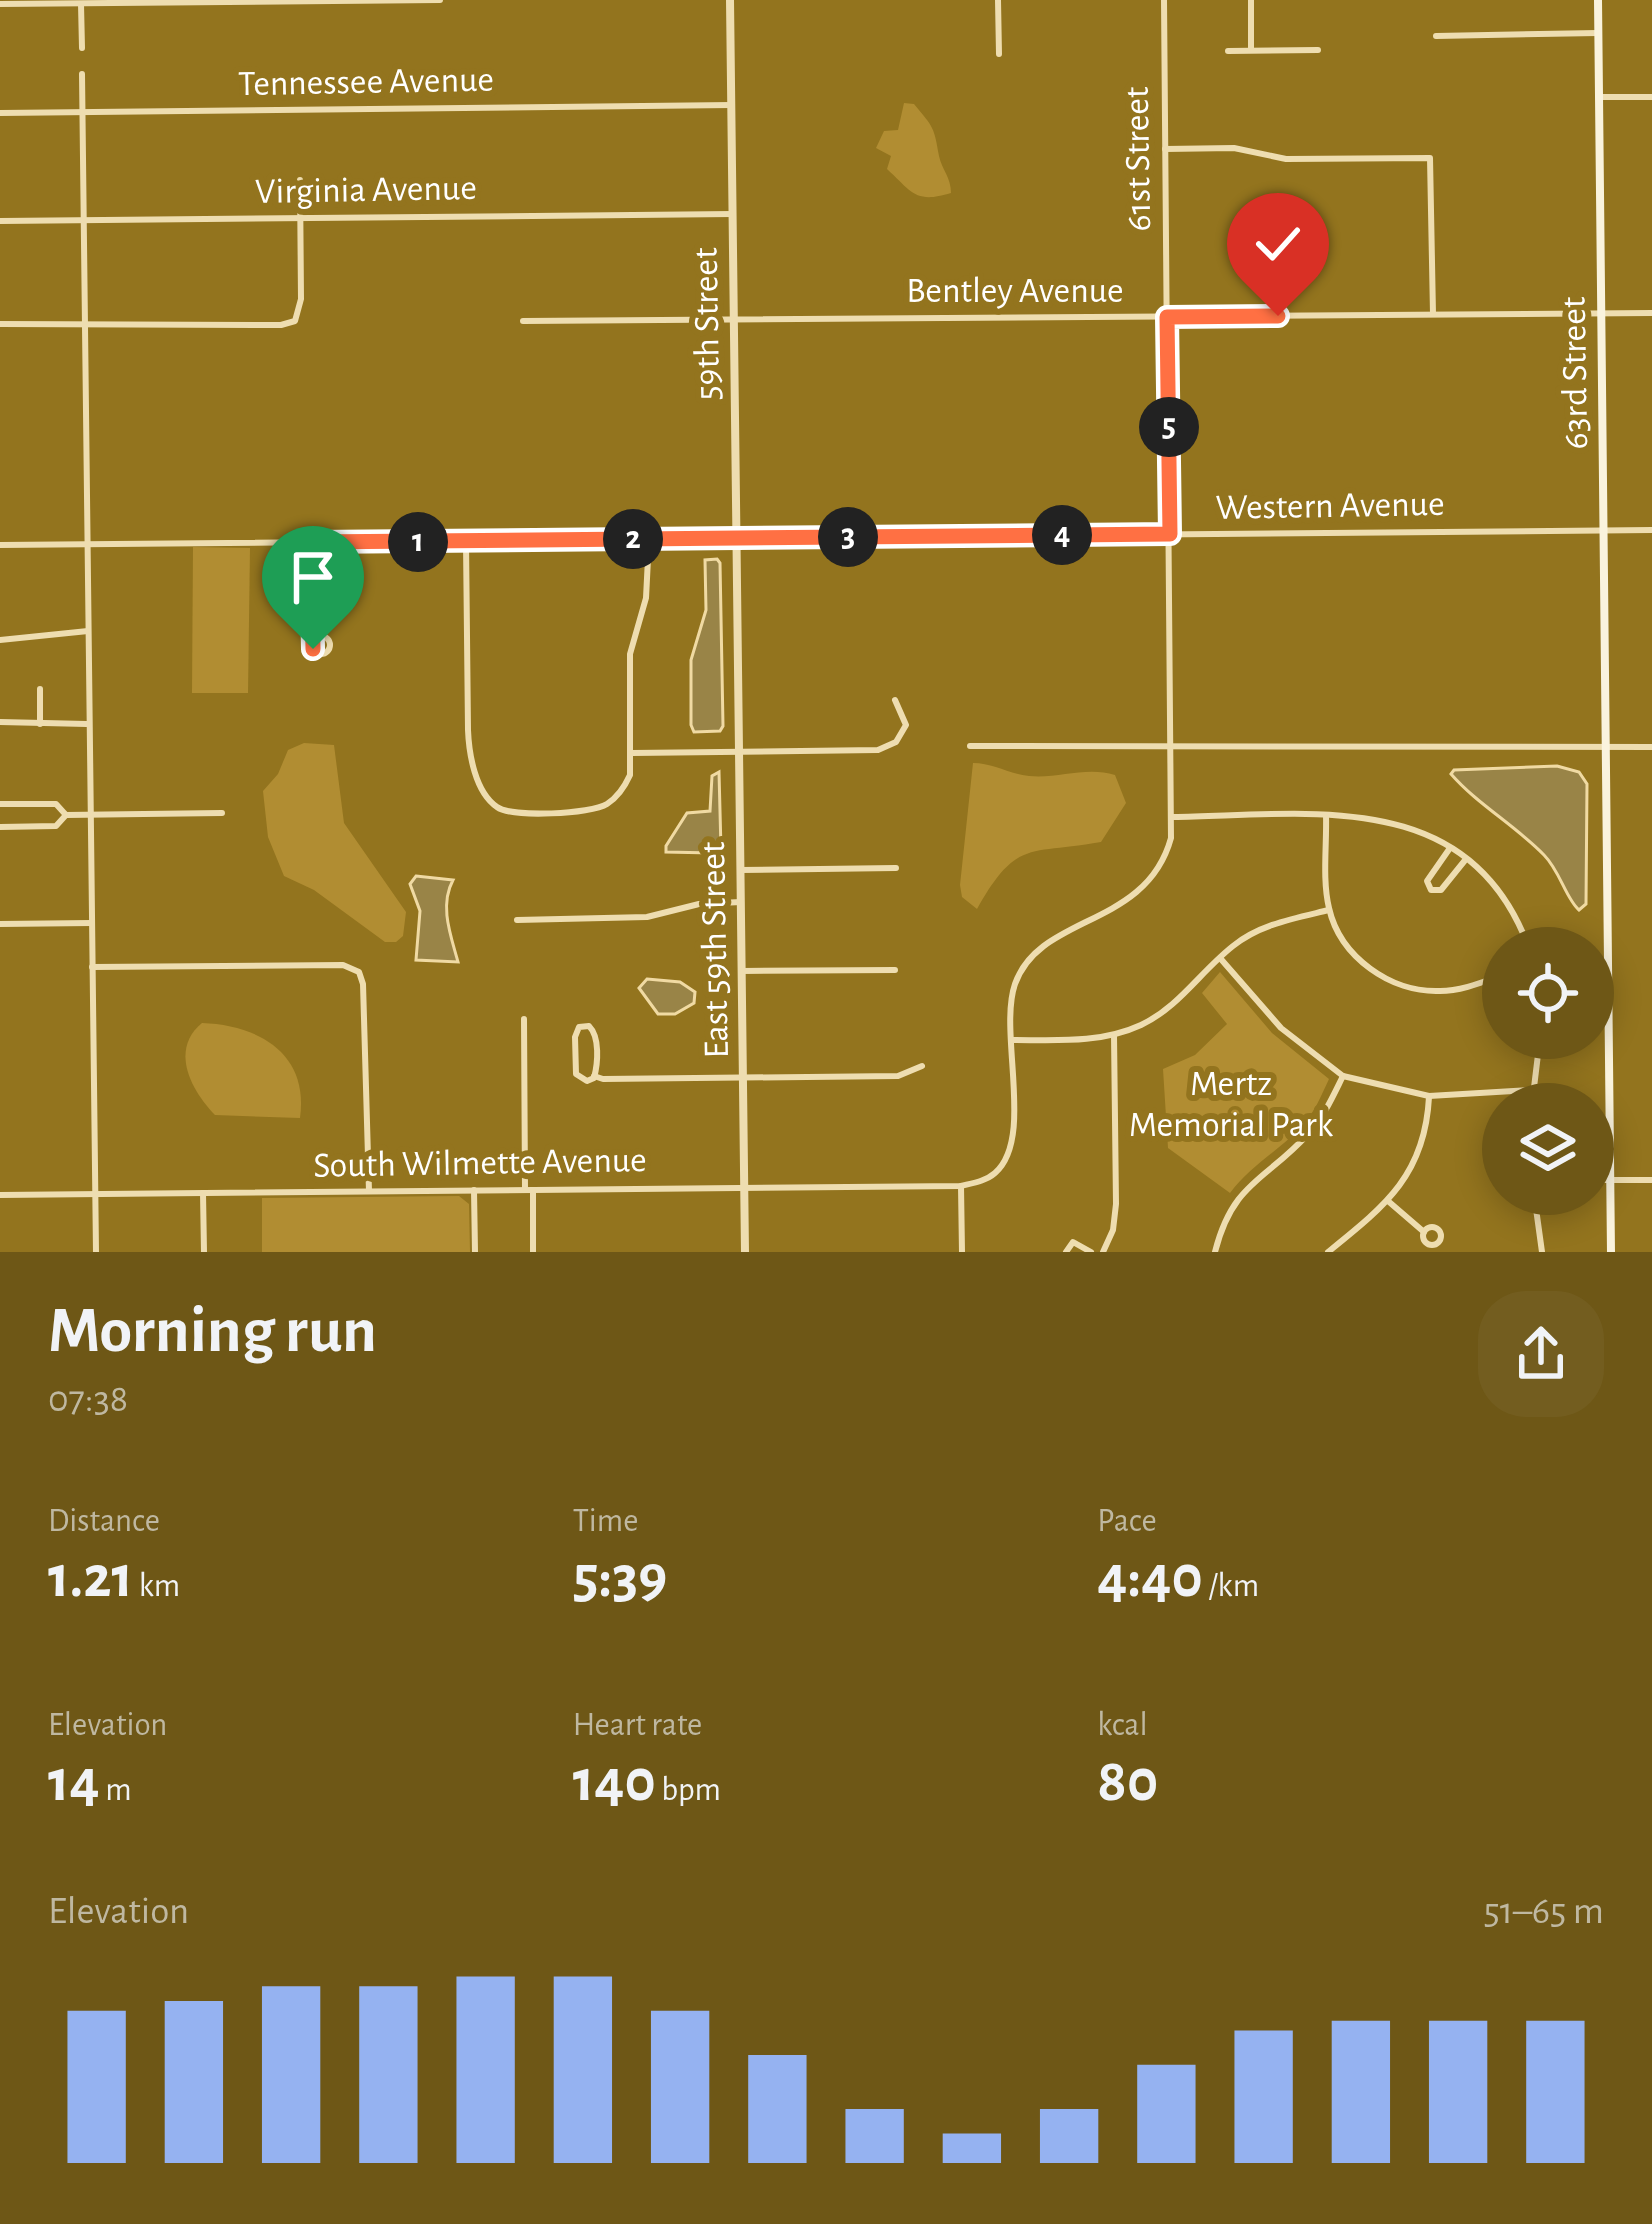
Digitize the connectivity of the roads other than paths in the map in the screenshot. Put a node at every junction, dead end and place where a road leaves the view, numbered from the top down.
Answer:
1 (440, 0) edge
2 (730, 0) edge
3 (998, 0) edge
4 (1163, 0) edge
5 (1251, 0) edge
6 (1598, 0) edge
7 (82, 2) edge
8 (0, 4) edge
9 (1598, 33) junction
10 (1436, 36) dead end
11 (82, 48) dead end
12 (1228, 50) dead end
13 (1252, 50) junction
14 (1318, 50) dead end
15 (999, 54) dead end
16 (82, 74) dead end
17 (1599, 97) junction
18 (1652, 97) edge
19 (732, 105) junction
20 (0, 112) edge
21 (82, 112) junction
22 (1165, 148) junction
23 (300, 180) dead end
24 (733, 214) junction
25 (300, 218) junction
26 (84, 220) junction
27 (0, 221) edge
28 (1652, 313) edge
29 (1601, 314) junction
30 (1433, 315) junction
31 (1167, 317) junction
32 (735, 319) junction
33 (523, 322) dead end
34 (0, 323) edge
35 (85, 323) junction
36 (1603, 530) junction
37 (1652, 530) edge
38 (1170, 534) junction
39 (737, 538) junction
40 (649, 539) junction
41 (311, 542) junction
42 (466, 542) junction
43 (88, 544) junction
44 (0, 545) edge
45 (88, 631) junction
46 (315, 639) dead end
47 (0, 640) edge
48 (738, 648) joint
49 (40, 689) dead end
50 (895, 700) dead end
51 (0, 722) edge
52 (40, 724) junction
53 (88, 724) junction
54 (1605, 745) junction
55 (970, 746) dead end
56 (1652, 747) edge
57 (1172, 749) junction
58 (632, 753) junction
59 (739, 753) junction
60 (0, 804) edge
61 (222, 813) dead end
62 (1326, 814) junction
63 (66, 815) junction
64 (90, 815) junction
65 (1173, 817) junction
66 (0, 826) edge
67 (1450, 848) junction
68 (1466, 859) junction
69 (896, 868) dead end
70 (741, 870) junction
71 (741, 902) junction
72 (1329, 910) junction
73 (517, 920) dead end
74 (92, 923) junction
75 (0, 924) edge
76 (1518, 927) edge
77 (1220, 958) junction
78 (92, 968) junction
79 (895, 970) dead end
80 (742, 971) junction
81 (1482, 981) edge
82 (524, 1019) dead end
83 (1114, 1035) junction
84 (1011, 1040) junction
85 (922, 1066) dead end
86 (595, 1076) junction
87 (1343, 1076) junction
88 (743, 1078) junction
89 (1610, 1083) edge
90 (1482, 1093) edge
91 (1429, 1096) junction
92 (1614, 1180) edge
93 (1652, 1180) edge
94 (961, 1186) junction
95 (745, 1188) junction
96 (474, 1190) junction
97 (529, 1190) junction
98 (369, 1191) junction
99 (203, 1193) junction
100 (95, 1194) junction
101 (0, 1195) edge
102 (1388, 1202) junction
103 (1537, 1215) edge
104 (1611, 1215) edge
105 (1424, 1232) dead end
106 (96, 1252) edge
107 (204, 1252) edge
108 (475, 1252) edge
109 (533, 1252) edge
110 (746, 1252) edge
111 (962, 1252) edge
112 (1066, 1252) edge
113 (1090, 1252) edge
114 (1103, 1252) edge
115 (1215, 1252) edge
116 (1328, 1252) edge
117 (1542, 1252) edge
118 (1611, 1252) edge

1 - 7 street
2 - 19 street, 59th Street
3 - 15 street
4 - 22 street, 61st Street
5 - 13 street
6 - 9 main road, 63rd Street
7 - 8 street
7 - 11 street
9 - 10 street
9 - 17 main road, 63rd Street
12 - 13 street
13 - 14 street
16 - 21 street
17 - 18 street
17 - 29 main road, 63rd Street
19 - 21 street, Tennessee Avenue
19 - 24 street, 59th Street
20 - 21 street, Tennessee Avenue
21 - 26 street
22 - 30 street
22 - 31 street, 61st Street
23 - 25 street
24 - 25 street, Virginia Avenue
24 - 32 street, 59th Street
25 - 26 street, Virginia Avenue
25 - 35 street
26 - 27 street, Virginia Avenue
26 - 35 street
28 - 29 street, Bentley Avenue
29 - 30 street, Bentley Avenue
29 - 36 main road, 63rd Street
30 - 31 street, Bentley Avenue
31 - 32 street, Bentley Avenue
31 - 38 street, 61st Street
32 - 33 street, Bentley Avenue
32 - 39 street, 59th Street
34 - 35 street
35 - 43 street
36 - 37 street, Western Avenue
36 - 38 street, Western Avenue
36 - 54 main road, 63rd Street
38 - 39 street, Western Avenue
38 - 57 street, 61st Street
39 - 40 street, Western Avenue
39 - 48 street, 59th Street
40 - 42 street, Western Avenue
40 - 58 street
41 - 42 street, Western Avenue
41 - 43 street, Western Avenue
41 - 46 street
42 - 58 street
43 - 44 street, Western Avenue
43 - 45 street
45 - 47 street
45 - 53 street
48 - 59 street, East 59th Street
49 - 52 street
50 - 59 street
51 - 52 street
52 - 53 street
53 - 64 street
54 - 56 street
54 - 57 street
54 - 89 main road, 63rd Street
55 - 57 street
57 - 65 street, 61st Street
58 - 59 street
59 - 70 street, East 59th Street
60 - 63 street
61 - 64 street
62 - 65 street
62 - 67 street
62 - 72 street
63 - 64 street
63 - 66 street
64 - 74 street
65 - 84 street
67 - 68 street
67 - 68 street
68 - 76 street
69 - 70 street
70 - 71 street, East 59th Street
71 - 73 street
71 - 80 street, East 59th Street
72 - 77 street
72 - 81 street
74 - 75 street
74 - 78 street
77 - 83 street
77 - 87 street
78 - 98 street
78 - 100 street
79 - 80 street
80 - 88 street, East 59th Street
82 - 97 street
83 - 84 street
83 - 114 street
84 - 94 street
85 - 88 street
86 - 86 street
86 - 88 street
87 - 91 street
87 - 115 street
88 - 95 street, East 59th Street
90 - 91 street
91 - 102 street
92 - 93 street
94 - 95 street, South Wilmette Avenue
94 - 111 street
95 - 97 street, South Wilmette Avenue
95 - 110 street, East 59th Street
96 - 97 street, South Wilmette Avenue
96 - 98 street, South Wilmette Avenue
96 - 108 street
97 - 109 street
98 - 99 street, South Wilmette Avenue
99 - 100 street, South Wilmette Avenue
99 - 107 street
100 - 101 street, South Wilmette Avenue
100 - 106 street
102 - 105 street
102 - 116 street
103 - 117 street
104 - 118 main road, 63rd Street
112 - 113 street

